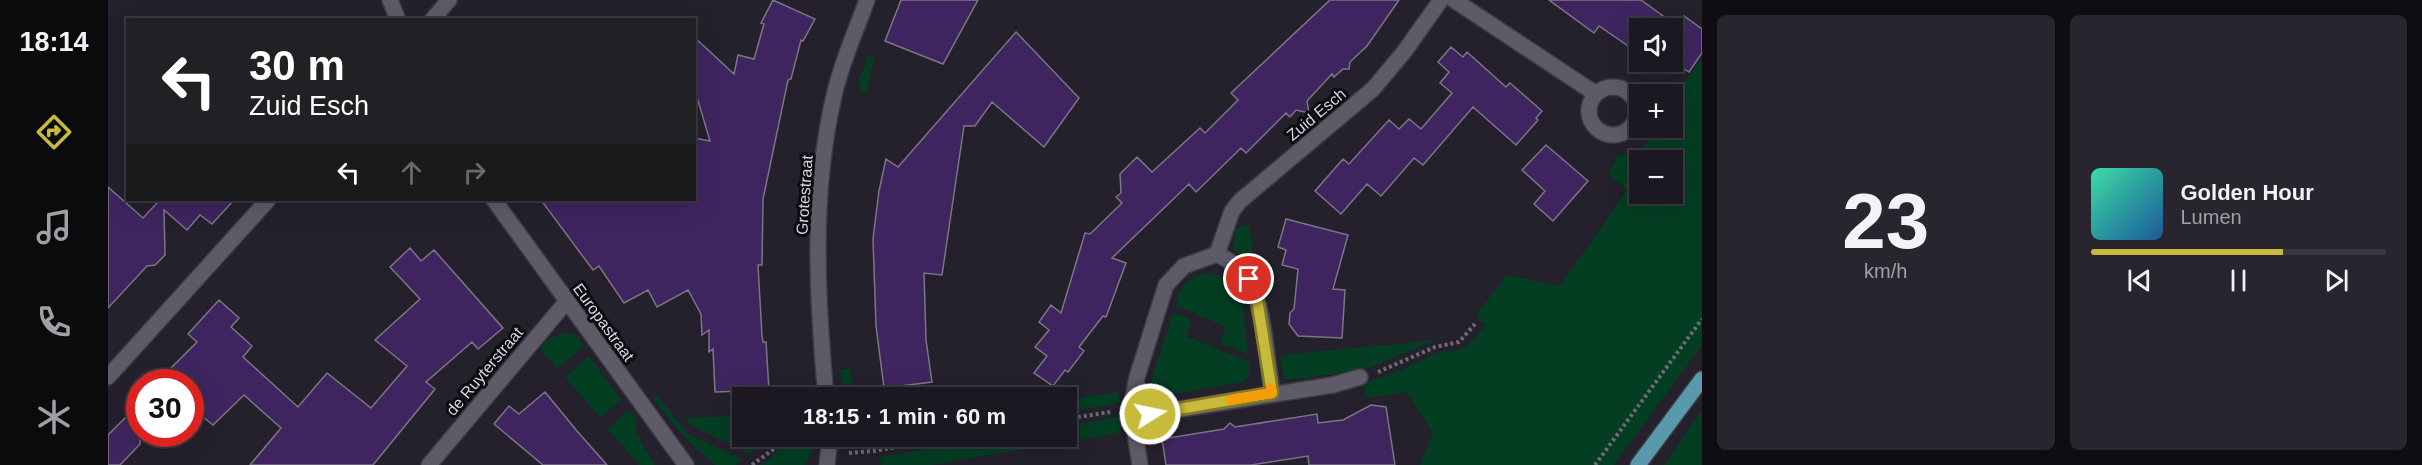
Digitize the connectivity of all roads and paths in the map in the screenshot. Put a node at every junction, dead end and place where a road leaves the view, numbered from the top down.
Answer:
1 (390, 0) edge
2 (449, 0) edge
3 (867, 0) edge
4 (1441, 0) edge
5 (1454, 0) edge
6 (397, 18) edge
7 (434, 18) edge
8 (1596, 94) dead end
9 (267, 201) edge
10 (495, 201) edge
11 (1217, 254) junction
12 (567, 301) junction
13 (1702, 319) edge
14 (1474, 324) dead end
15 (108, 377) edge
16 (1360, 377) joint
17 (1702, 380) edge
18 (825, 387) edge
19 (1272, 393) junction
20 (1131, 408) junction
21 (1676, 416) junction
22 (1077, 417) edge
23 (777, 447) edge
24 (829, 447) edge
25 (897, 447) edge
26 (874, 451) dead end
27 (429, 465) edge
28 (686, 465) edge
29 (752, 465) edge
30 (827, 465) edge
31 (1140, 465) edge
32 (1595, 465) edge
33 (1638, 465) edge
34 (1647, 465) edge

1 - 6 street
2 - 7 street
3 - 18 street, Grotestraat
4 - 11 street, Zuid Esch
5 - 8 street
9 - 15 street
10 - 12 street, Europastraat
11 - 19 street
11 - 20 street
12 - 27 street, de Ruyterstraat
12 - 28 street, Europastraat
13 - 32 path
14 - 16 path
16 - 19 street
17 - 21 main road
19 - 20 street
20 - 22 path
20 - 31 street
21 - 33 main road
21 - 34 main road
23 - 29 path
24 - 30 street
25 - 26 path

